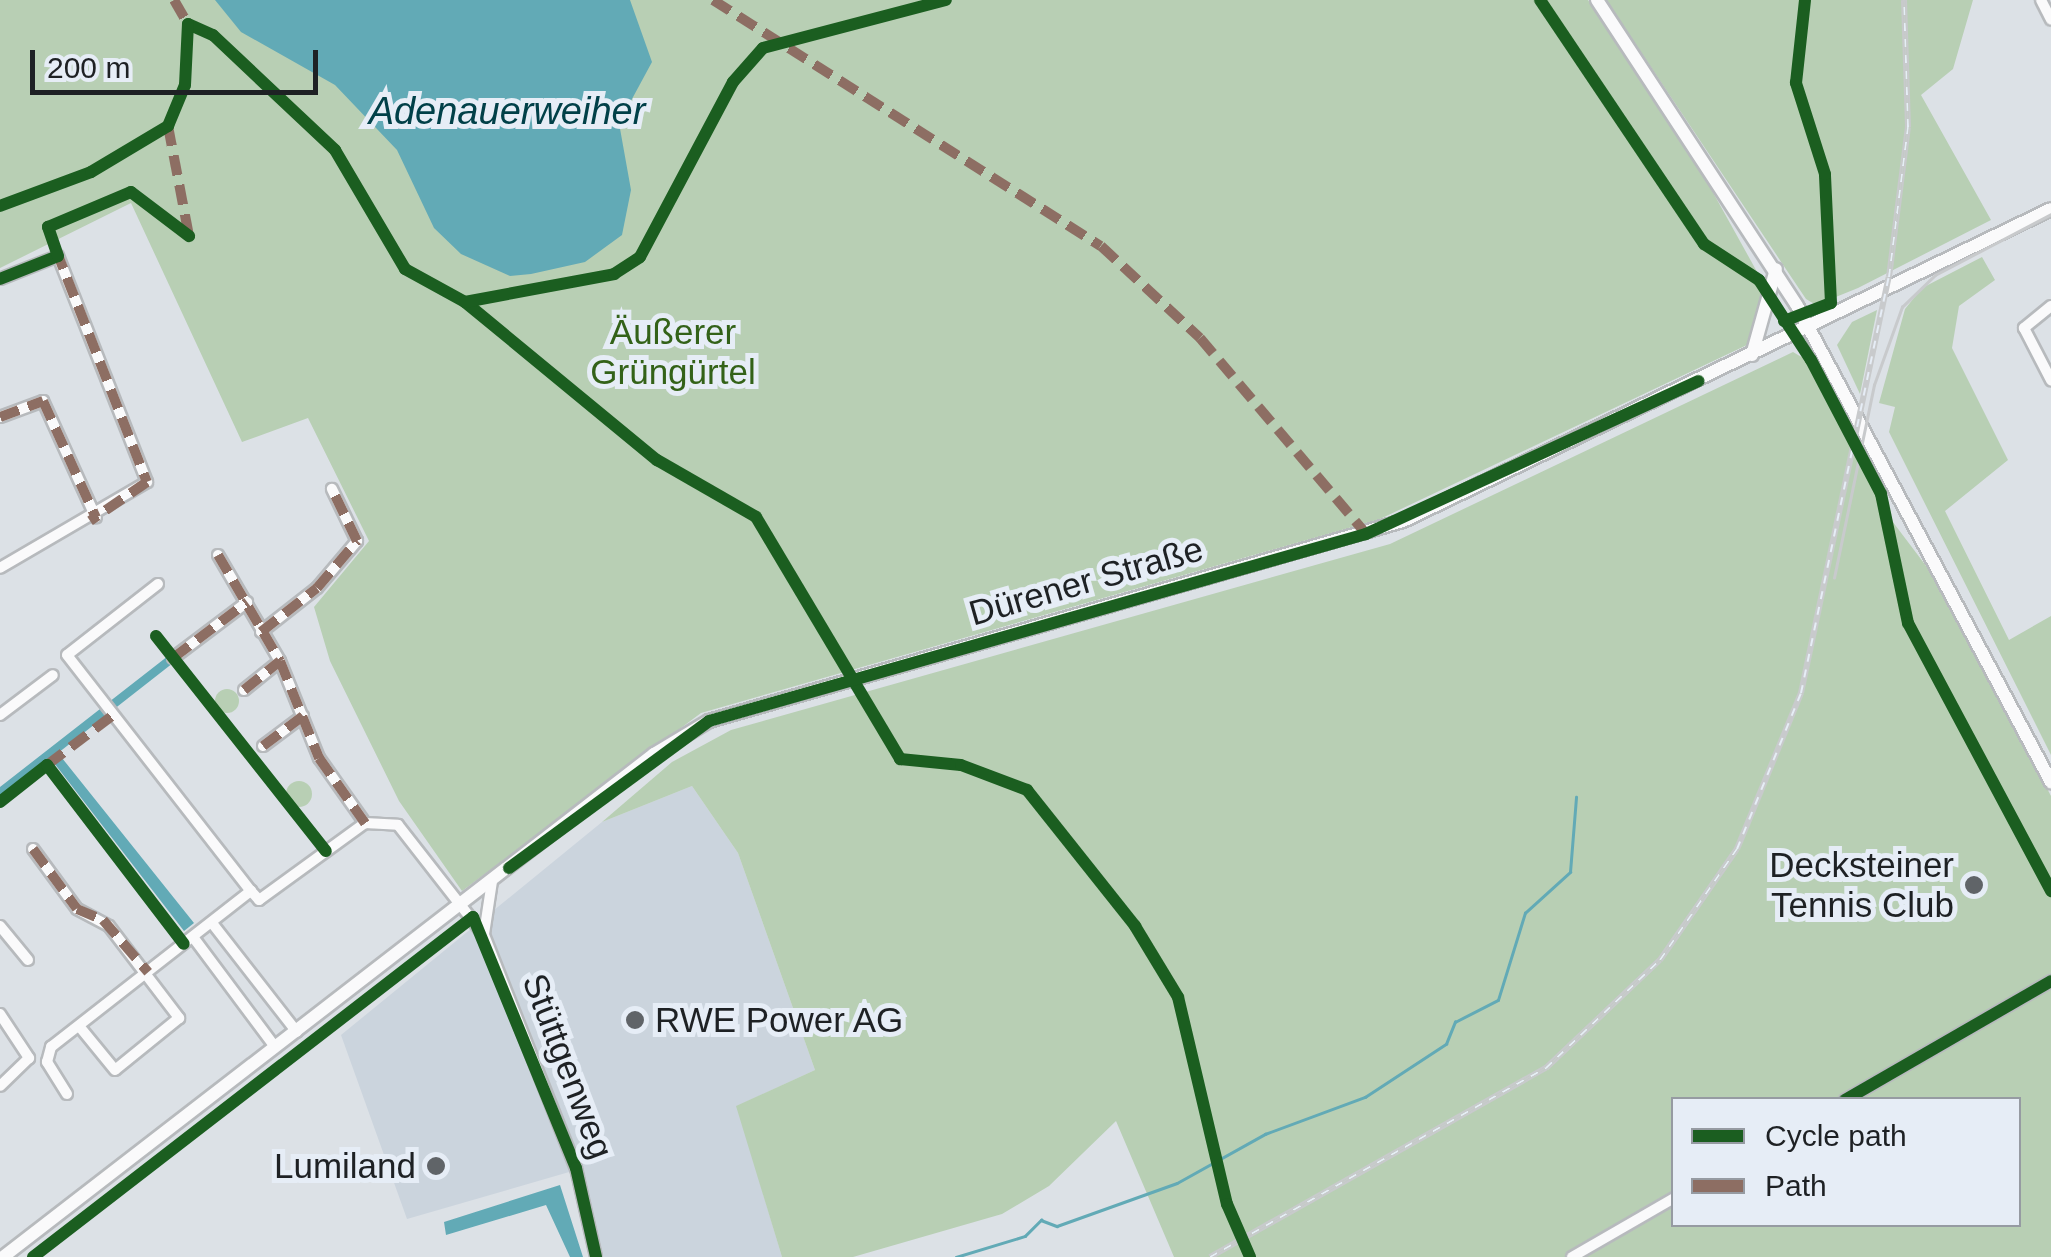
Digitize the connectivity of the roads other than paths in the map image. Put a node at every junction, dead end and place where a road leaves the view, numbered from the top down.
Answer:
1 (1596, 0) edge
2 (2041, 0) edge
3 (2051, 20) edge
4 (2051, 209) edge
5 (1776, 268) junction
6 (0, 279) edge
7 (2051, 306) edge
8 (1810, 328) junction
9 (1752, 355) junction
10 (2051, 380) edge
11 (0, 417) edge
12 (332, 489) dead end
13 (96, 518) junction
14 (218, 556) dead end
15 (0, 568) edge
16 (158, 584) dead end
17 (247, 602) junction
18 (260, 632) junction
19 (173, 658) dead end
20 (280, 662) junction
21 (53, 676) dead end
22 (244, 690) dead end
23 (0, 714) edge
24 (303, 716) junction
25 (264, 746) dead end
26 (2051, 782) edge
27 (365, 823) junction
28 (33, 849) dead end
29 (492, 881) junction
30 (251, 891) junction
31 (464, 903) junction
32 (212, 922) junction
33 (0, 926) edge
34 (484, 936) junction
35 (193, 937) junction
36 (28, 960) dead end
37 (148, 972) junction
38 (2051, 981) edge
39 (268, 996) junction
40 (248, 1010) junction
41 (0, 1014) edge
42 (79, 1026) junction
43 (297, 1032) junction
44 (276, 1047) junction
45 (0, 1086) edge
46 (67, 1094) dead end
47 (1850, 1097) edge
48 (1671, 1200) edge
49 (3, 1257) edge
50 (596, 1257) edge
51 (1572, 1257) edge

1 - 5 main road
2 - 3 street
4 - 8 main road, Dürener Straße
5 - 8 main road
5 - 9 main road
6 - 13 street
7 - 10 street
8 - 9 main road, Dürener Straße
8 - 26 main road
9 - 29 main road, Dürener Straße
11 - 13 street
12 - 18 street
13 - 15 street
14 - 17 street
16 - 30 street
17 - 18 street
17 - 19 street
18 - 20 street
20 - 22 street
20 - 24 street
21 - 23 street
24 - 25 street
24 - 27 street
27 - 30 street
27 - 31 street, Stüttgenweg
28 - 37 street
29 - 31 main road, Dürener Straße
29 - 34 street, Stüttgenweg
30 - 32 street
31 - 34 street, Stüttgenweg
31 - 43 main road, Dürener Straße
32 - 35 street
32 - 39 street
33 - 36 street
34 - 50 street, Stüttgenweg
35 - 37 street
35 - 40 street
37 - 42 street
37 - 42 street
38 - 47 street
39 - 40 street
39 - 43 street
40 - 44 street
41 - 45 street
42 - 46 street
43 - 44 main road, Dürener Straße
44 - 49 main road, Dürener Straße
48 - 51 street

